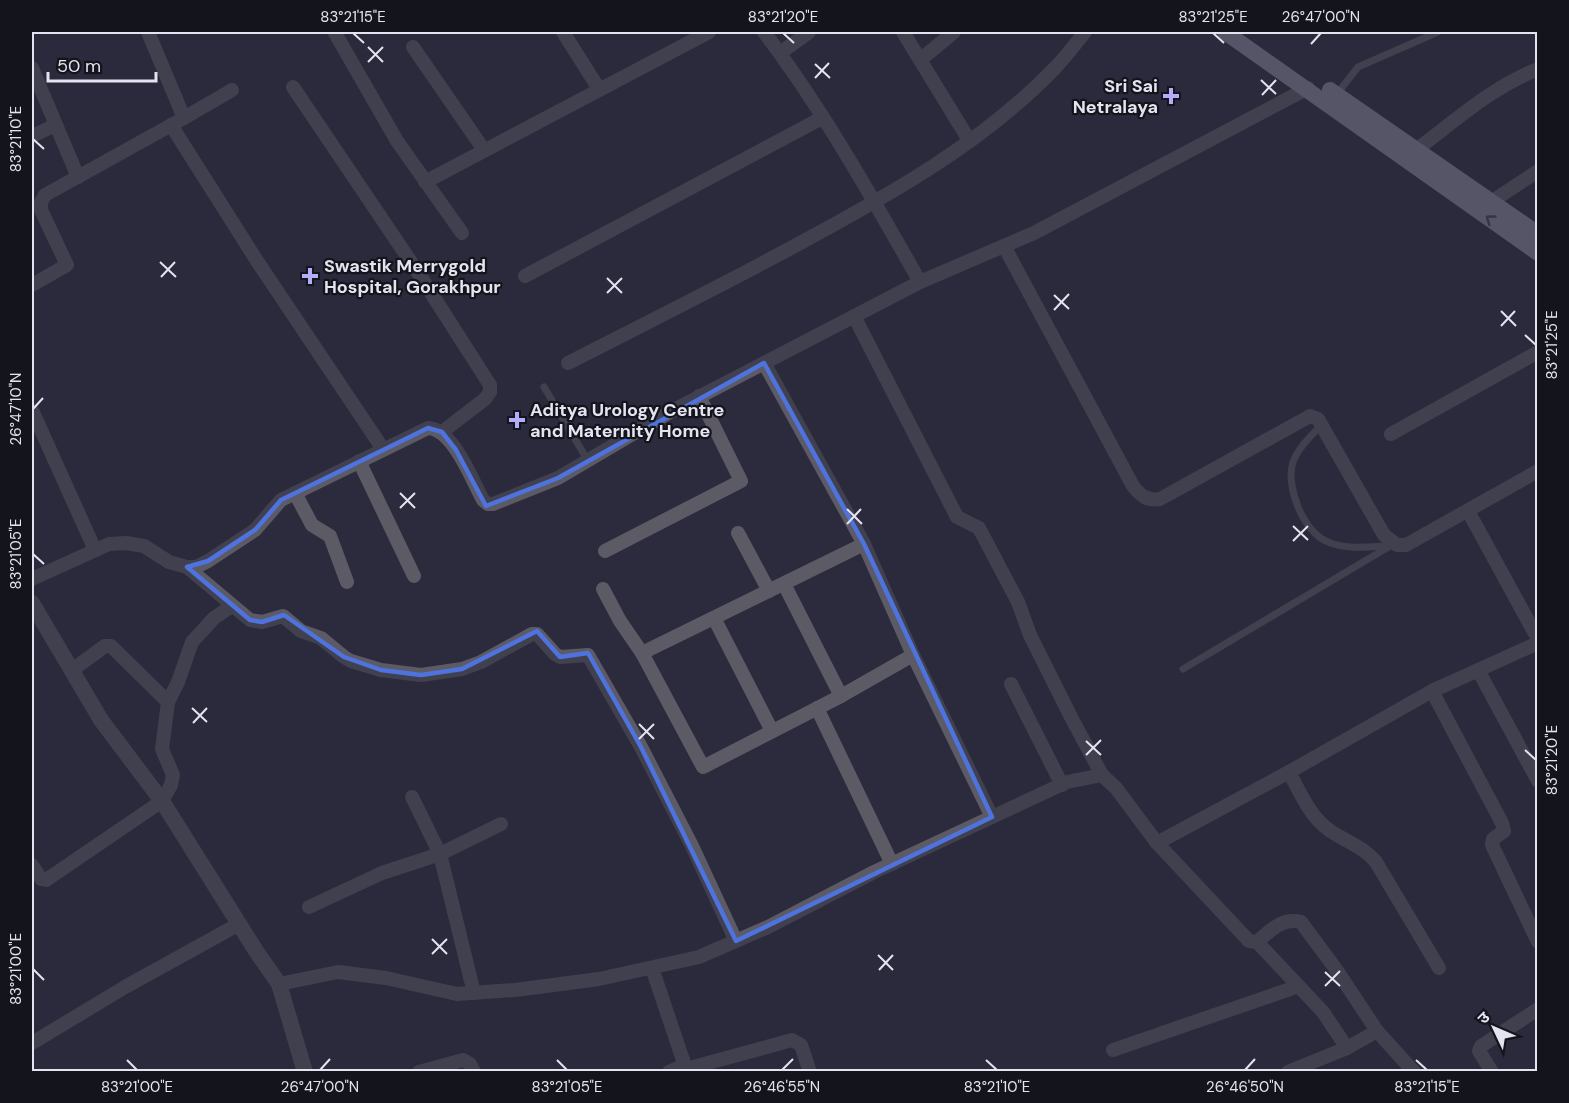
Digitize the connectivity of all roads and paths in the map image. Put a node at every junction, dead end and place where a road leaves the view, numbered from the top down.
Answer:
1 (148, 32) edge
2 (563, 32) edge
3 (709, 32) edge
4 (764, 32) edge
5 (809, 32) edge
6 (903, 32) edge
7 (954, 32) edge
8 (1085, 32) edge
9 (1226, 32) edge
10 (1245, 32) edge
11 (1438, 32) edge
12 (335, 33) dead end
13 (413, 47) dead end
14 (780, 53) junction
15 (920, 60) junction
16 (32, 68) edge
17 (1538, 69) edge
18 (293, 87) dead end
19 (1308, 88) junction
20 (600, 89) junction
21 (232, 90) dead end
22 (1336, 94) junction
23 (184, 118) junction
24 (822, 118) junction
25 (56, 125) junction
26 (171, 125) junction
27 (32, 136) edge
28 (969, 140) junction
29 (484, 150) junction
30 (1416, 150) junction
31 (1538, 171) edge
32 (78, 177) junction
33 (425, 182) junction
34 (875, 202) junction
35 (1491, 202) junction
36 (462, 233) dead end
37 (1538, 234) edge
38 (1004, 246) junction
39 (1538, 253) edge
40 (525, 276) dead end
41 (920, 282) junction
42 (32, 285) edge
43 (854, 316) junction
44 (1538, 352) edge
45 (568, 363) dead end
46 (764, 363) junction
47 (544, 387) dead end
48 (699, 396) junction
49 (33, 417) edge
50 (1321, 425) junction
51 (442, 432) junction
52 (1391, 434) dead end
53 (383, 449) junction
54 (359, 461) junction
55 (588, 461) junction
56 (1538, 471) edge
57 (295, 493) junction
58 (1468, 510) junction
59 (738, 533) dead end
60 (864, 544) junction
61 (1393, 546) junction
62 (95, 550) junction
63 (605, 551) dead end
64 (187, 567) junction
65 (414, 576) dead end
66 (32, 579) edge
67 (348, 582) dead end
68 (784, 584) junction
69 (603, 589) dead end
70 (769, 591) junction
71 (32, 603) edge
72 (232, 606) junction
73 (714, 618) junction
74 (1538, 641) edge
75 (642, 653) junction
76 (913, 655) junction
77 (1183, 669) dead end
78 (72, 670) junction
79 (1478, 670) junction
80 (1011, 684) dead end
81 (1432, 691) junction
82 (841, 696) junction
83 (168, 702) junction
84 (817, 708) junction
85 (772, 731) junction
86 (1289, 772) junction
87 (1102, 775) junction
88 (1538, 782) edge
89 (1062, 784) junction
90 (412, 797) dead end
91 (162, 801) junction
92 (992, 817) junction
93 (501, 824) dead end
94 (1157, 843) junction
95 (440, 854) junction
96 (892, 864) junction
97 (32, 865) edge
98 (309, 907) dead end
99 (239, 924) junction
100 (736, 941) junction
101 (1257, 942) junction
102 (1538, 942) edge
103 (652, 968) junction
104 (1439, 968) dead end
105 (279, 984) junction
106 (1299, 986) junction
107 (474, 993) junction
108 (1538, 1009) edge
109 (1377, 1030) junction
110 (32, 1043) edge
111 (1347, 1048) junction
112 (1113, 1050) dead end
113 (686, 1069) edge
114 (1297, 1070) edge
115 (305, 1071) edge
116 (419, 1071) edge
117 (474, 1071) edge
118 (669, 1071) edge
119 (810, 1071) edge
120 (1414, 1071) edge
121 (1492, 1071) edge

1 - 23 street
2 - 20 street
3 - 20 street
4 - 14 street
5 - 14 street
6 - 15 street
7 - 15 street
8 - 28 street
9 - 19 main road
10 - 22 main road
11 - 22 lane
12 - 33 street
13 - 29 street
14 - 24 street
15 - 28 street
16 - 25 street
17 - 30 street
18 - 51 street
19 - 38 street
39 -> 19 main road
20 - 29 street
21 - 23 street
22 - 30 main road
23 - 26 street
24 - 34 street
24 - 40 street
25 - 27 street
25 - 32 street
26 - 32 street
26 - 53 street
28 - 34 street
29 - 33 street
30 - 35 main road
31 - 35 street
32 - 42 street
33 - 36 street
34 - 41 street
34 - 45 street
35 - 37 main road
38 - 41 street
38 - 50 street
41 - 43 street
43 - 46 street
43 - 87 street
44 - 52 street
46 - 48 street
46 - 60 street
47 - 55 lane
48 - 55 street
48 - 63 street
49 - 62 street
50 - 61 street
50 - 61 lane
51 - 53 street
51 - 55 street
53 - 54 street
54 - 57 street
54 - 65 street
56 - 58 street
57 - 64 street
57 - 67 street
58 - 61 street
58 - 74 street
59 - 70 street
60 - 68 street
60 - 76 street
61 - 77 lane
62 - 64 street
62 - 66 street
64 - 72 street
68 - 70 street
68 - 82 street
69 - 75 street
70 - 73 street
71 - 78 street
72 - 83 street
72 - 100 street
73 - 75 street
73 - 85 street
74 - 79 street
75 - 85 street
76 - 82 street
76 - 92 street
78 - 83 street
78 - 91 street
79 - 81 street
79 - 88 street
80 - 89 street
81 - 86 street
81 - 102 street
82 - 84 street
83 - 91 street
84 - 85 street
84 - 96 street
86 - 94 street
86 - 104 street
87 - 89 street
87 - 94 street
89 - 92 street
90 - 95 street
91 - 97 street
91 - 99 street
92 - 96 street
93 - 95 street
94 - 101 street
95 - 98 street
95 - 107 street
96 - 100 street
99 - 105 street
99 - 110 street
100 - 103 street
101 - 106 street
101 - 109 street
103 - 107 street
103 - 113 street
105 - 107 street
105 - 115 street
106 - 111 street
106 - 112 street
108 - 121 street
109 - 111 street
109 - 120 street
111 - 114 street
113 - 118 street
113 - 119 street
116 - 117 street

